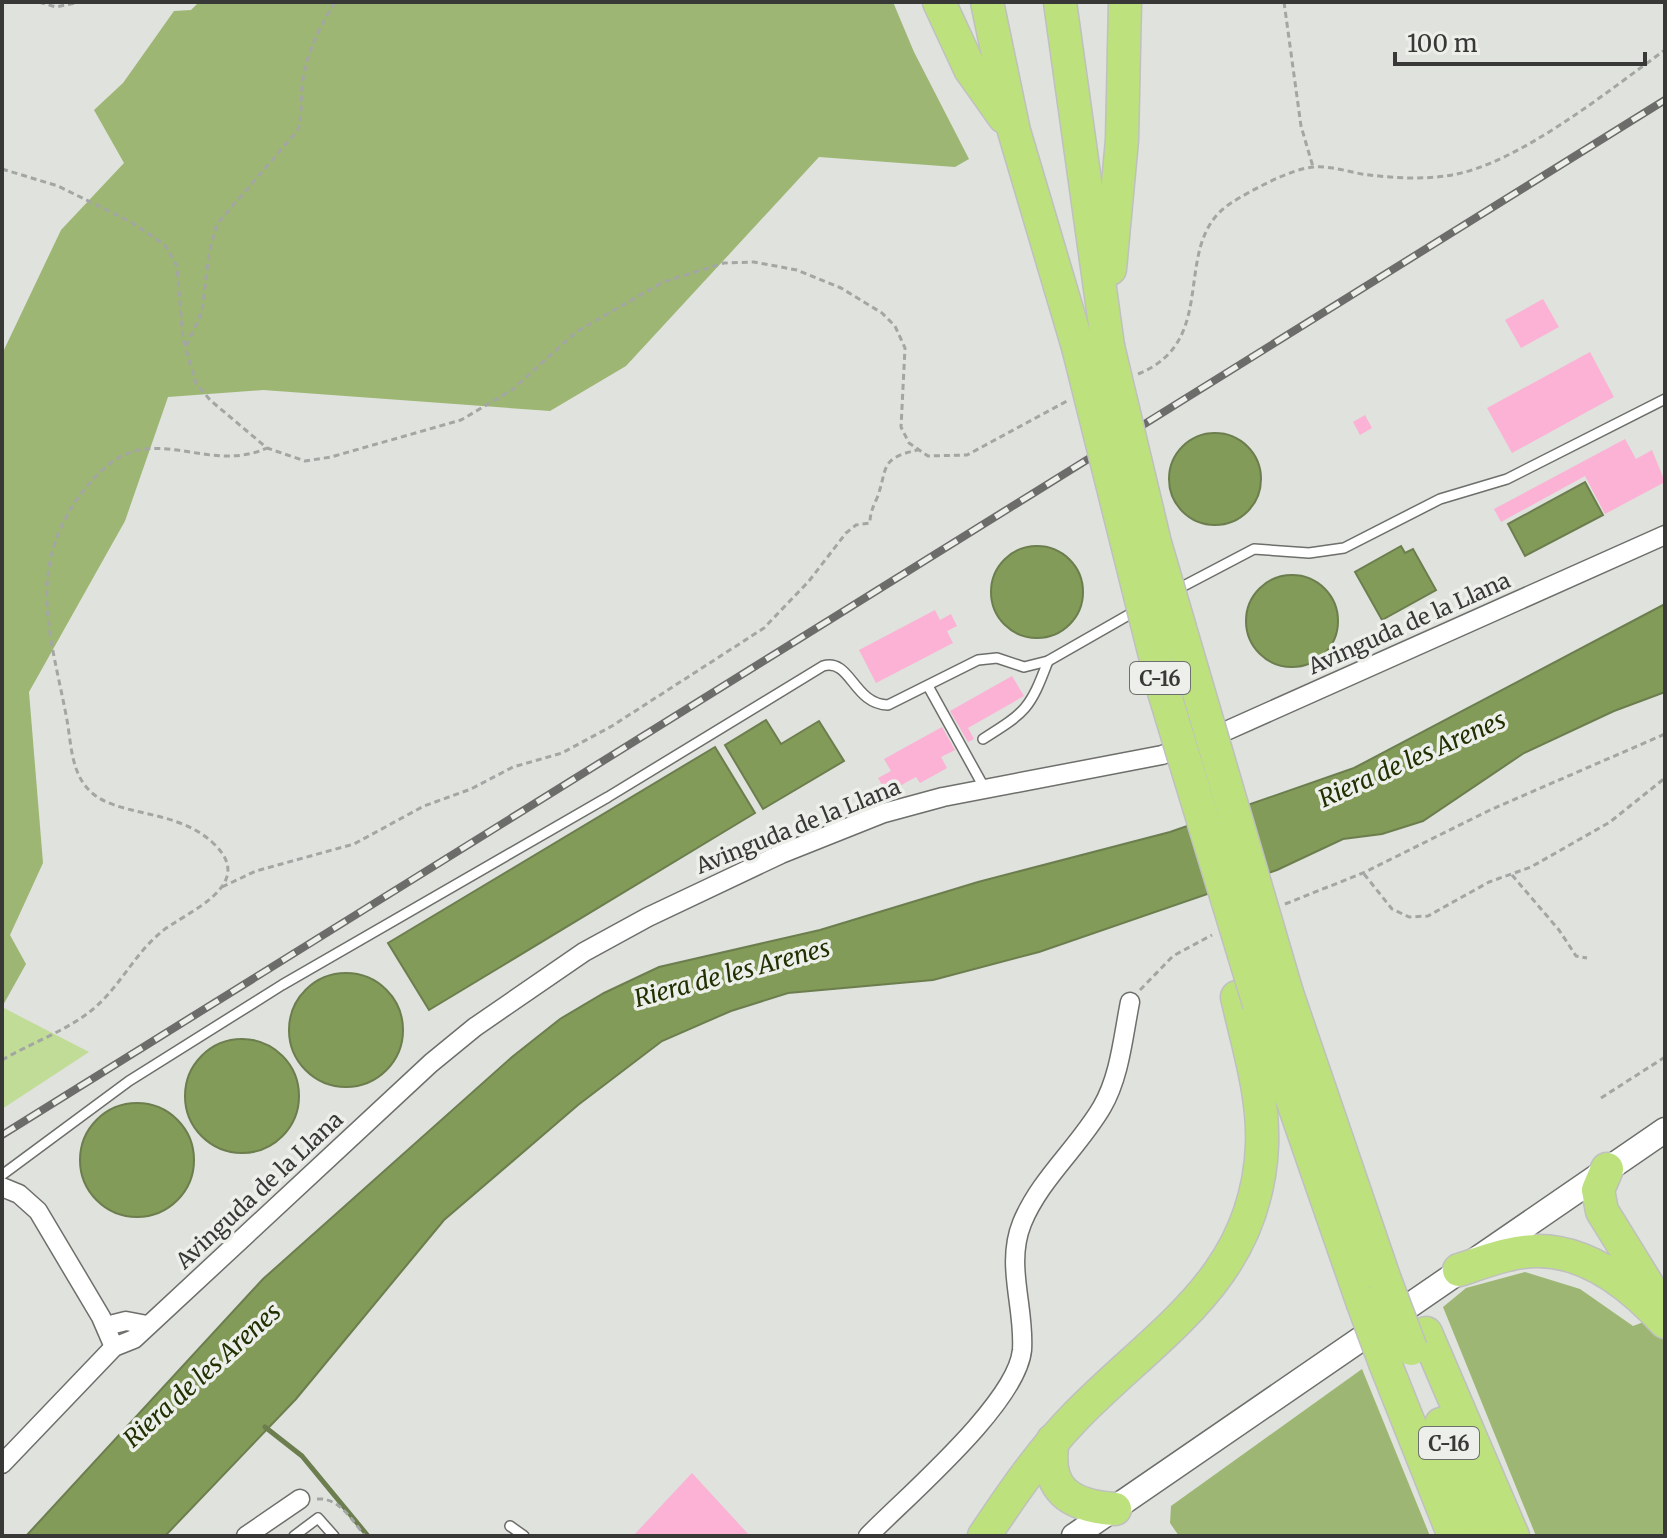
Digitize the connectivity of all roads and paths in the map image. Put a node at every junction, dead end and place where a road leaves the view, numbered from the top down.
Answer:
1 (39, 2) edge
2 (80, 2) edge
3 (335, 2) edge
4 (939, 2) edge
5 (987, 2) edge
6 (1060, 2) edge
7 (1125, 2) edge
8 (1284, 2) edge
9 (1665, 50) edge
10 (1014, 131) junction
11 (1313, 167) junction
12 (2, 169) edge
13 (1096, 336) junction
14 (185, 349) junction
15 (1128, 378) dead end
16 (1665, 399) edge
17 (1069, 401) dead end
18 (267, 448) junction
19 (918, 450) junction
20 (1665, 535) edge
21 (1048, 661) junction
22 (928, 686) junction
23 (1665, 734) edge
24 (983, 739) dead end
25 (1665, 778) edge
26 (985, 789) junction
27 (1363, 873) junction
28 (1512, 875) junction
29 (222, 887) junction
30 (1278, 907) dead end
31 (1214, 934) dead end
32 (1587, 958) dead end
33 (1261, 998) junction
34 (1130, 1002) joint
35 (1665, 1057) edge
36 (2, 1060) edge
37 (1601, 1098) dead end
38 (1665, 1130) edge
39 (1607, 1169) junction
40 (2, 1175) edge
41 (2, 1187) edge
42 (1459, 1270) junction
43 (1382, 1284) junction
44 (1665, 1312) edge
45 (1665, 1322) edge
46 (147, 1325) junction
47 (106, 1326) junction
48 (114, 1347) junction
49 (1407, 1348) junction
50 (1053, 1440) junction
51 (2, 1464) edge
52 (300, 1499) joint
53 (1115, 1509) junction
54 (510, 1526) dead end
55 (246, 1536) edge
56 (294, 1536) edge
57 (334, 1536) edge
58 (365, 1536) edge
59 (524, 1536) edge
60 (868, 1536) edge
61 (984, 1536) edge
62 (1074, 1536) edge
63 (1454, 1536) edge
64 (1486, 1536) edge
65 (1513, 1536) edge

1 - 2 path
3 - 14 path
4 - 10 highway, C-16
5 - 10 highway, C-16
6 - 13 highway, C-16
7 - 13 highway, C-16
8 - 11 path
9 - 11 path
10 - 13 highway, C-16
11 - 15 path
12 - 14 path
13 - 33 highway, C-16, bridge
13 - 33 highway, C-16, bridge
14 - 18 path
16 - 21 lane
17 - 19 path
18 - 19 path
18 - 29 path
19 - 29 path
20 - 26 street, Avinguda de la Llana
21 - 22 lane
21 - 24 lane
22 - 26 lane
22 - 40 lane
23 - 27 path
25 - 28 path
26 - 46 street, Avinguda de la Llana
27 - 28 path
27 - 30 path
28 - 32 path
29 - 36 path
31 - 34 path
33 - 43 highway, C-16
33 - 43 highway, C-16
33 - 50 highway
34 - 60 street
35 - 37 path
38 - 39 main road
39 - 42 main road
39 - 44 highway
41 - 47 street
42 - 45 highway
42 - 53 main road
43 - 49 highway, C-16, bridge
43 - 49 highway
46 - 47 street
46 - 48 street, Avinguda de la Llana
47 - 48 street
48 - 51 street, Avinguda de la Llana
49 - 63 highway, C-16
49 - 64 highway, C-16
49 - 65 highway
50 - 53 highway
50 - 61 highway
52 - 55 street
52 - 58 path
53 - 62 main road
54 - 59 lane
56 - 57 lane

